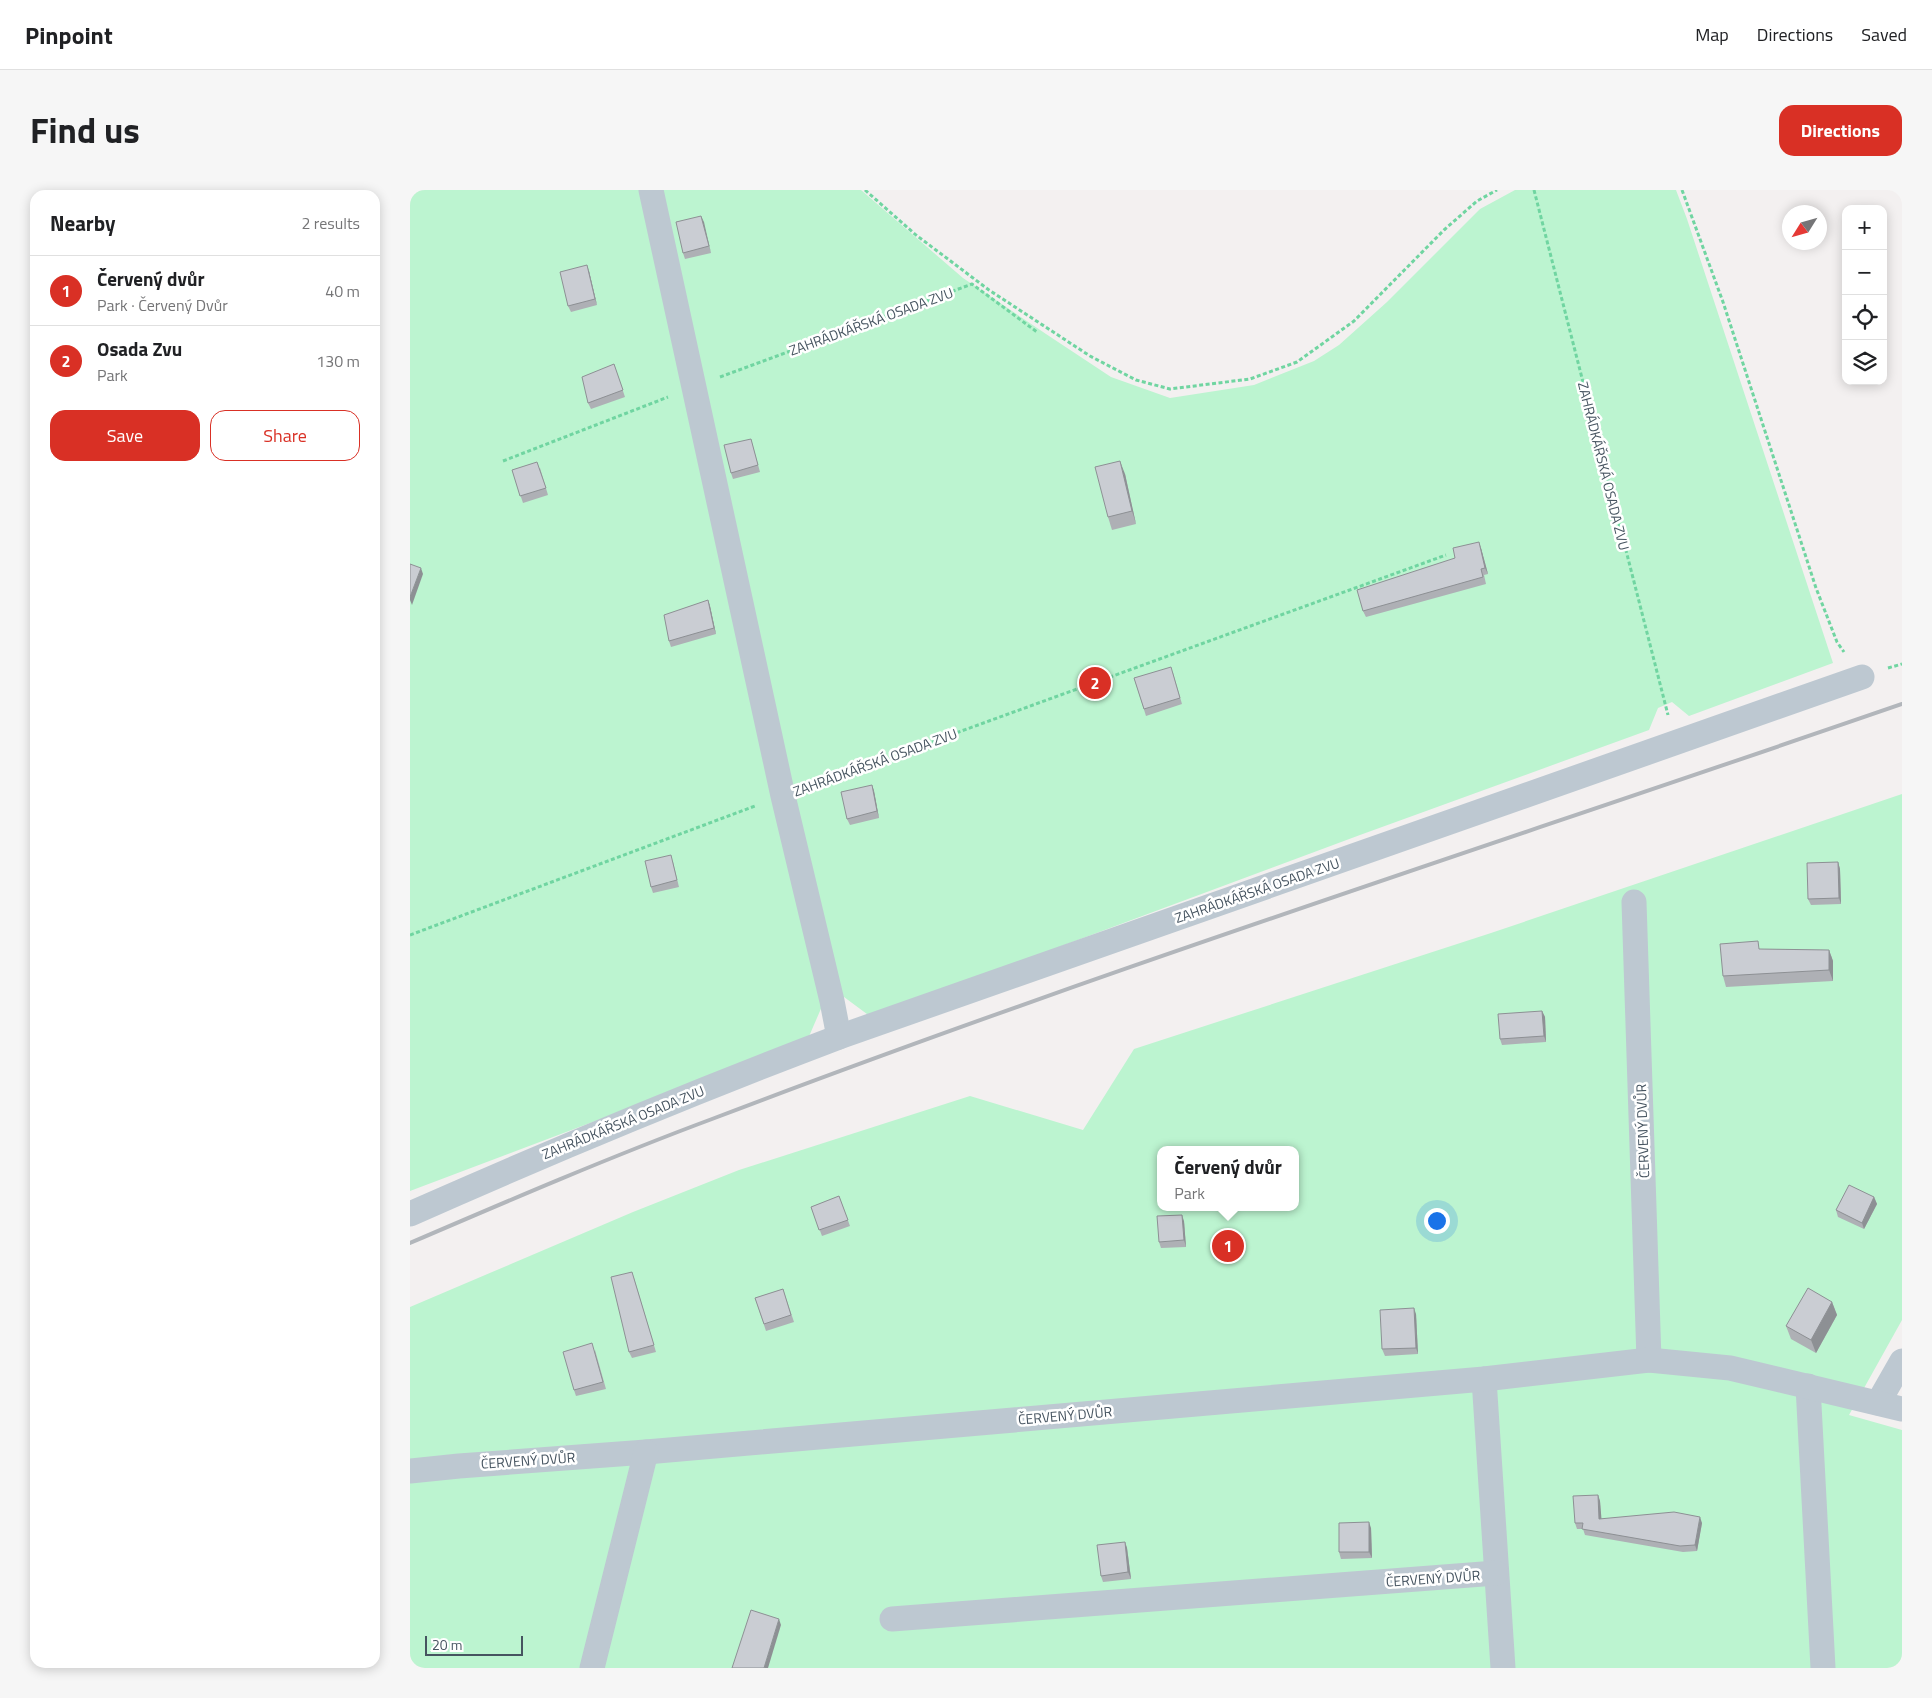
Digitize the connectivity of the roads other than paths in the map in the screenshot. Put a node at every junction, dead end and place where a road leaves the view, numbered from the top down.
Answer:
1 (651, 190) edge
2 (1862, 677) road end
3 (1634, 902) dead end
4 (839, 1037) junction
5 (410, 1214) edge
6 (1649, 1360) junction
7 (1902, 1361) edge
8 (1484, 1379) junction
9 (1808, 1386) junction
10 (1878, 1402) junction
11 (1902, 1409) edge
12 (646, 1452) junction
13 (410, 1471) edge
14 (1496, 1573) junction
15 (892, 1619) dead end
16 (592, 1668) edge
17 (1503, 1668) edge
18 (1822, 1668) edge

1 - 4 street, ZAHRÁDKÁŘSKÁ OSADA ZVU
2 - 4 street, ZAHRÁDKÁŘSKÁ OSADA ZVU
3 - 6 street, ČERVENÝ DVŮR
4 - 5 street, ZAHRÁDKÁŘSKÁ OSADA ZVU
6 - 8 street, ČERVENÝ DVŮR
6 - 9 street, ČERVENÝ DVŮR
7 - 10 street
8 - 12 street, ČERVENÝ DVŮR
8 - 14 street, ČERVENÝ DVŮR
9 - 10 street, ČERVENÝ DVŮR
9 - 18 street
10 - 11 street, ČERVENÝ DVŮR
12 - 13 street, ČERVENÝ DVŮR
12 - 16 street
14 - 15 street, ČERVENÝ DVŮR
14 - 17 street, ČERVENÝ DVŮR

